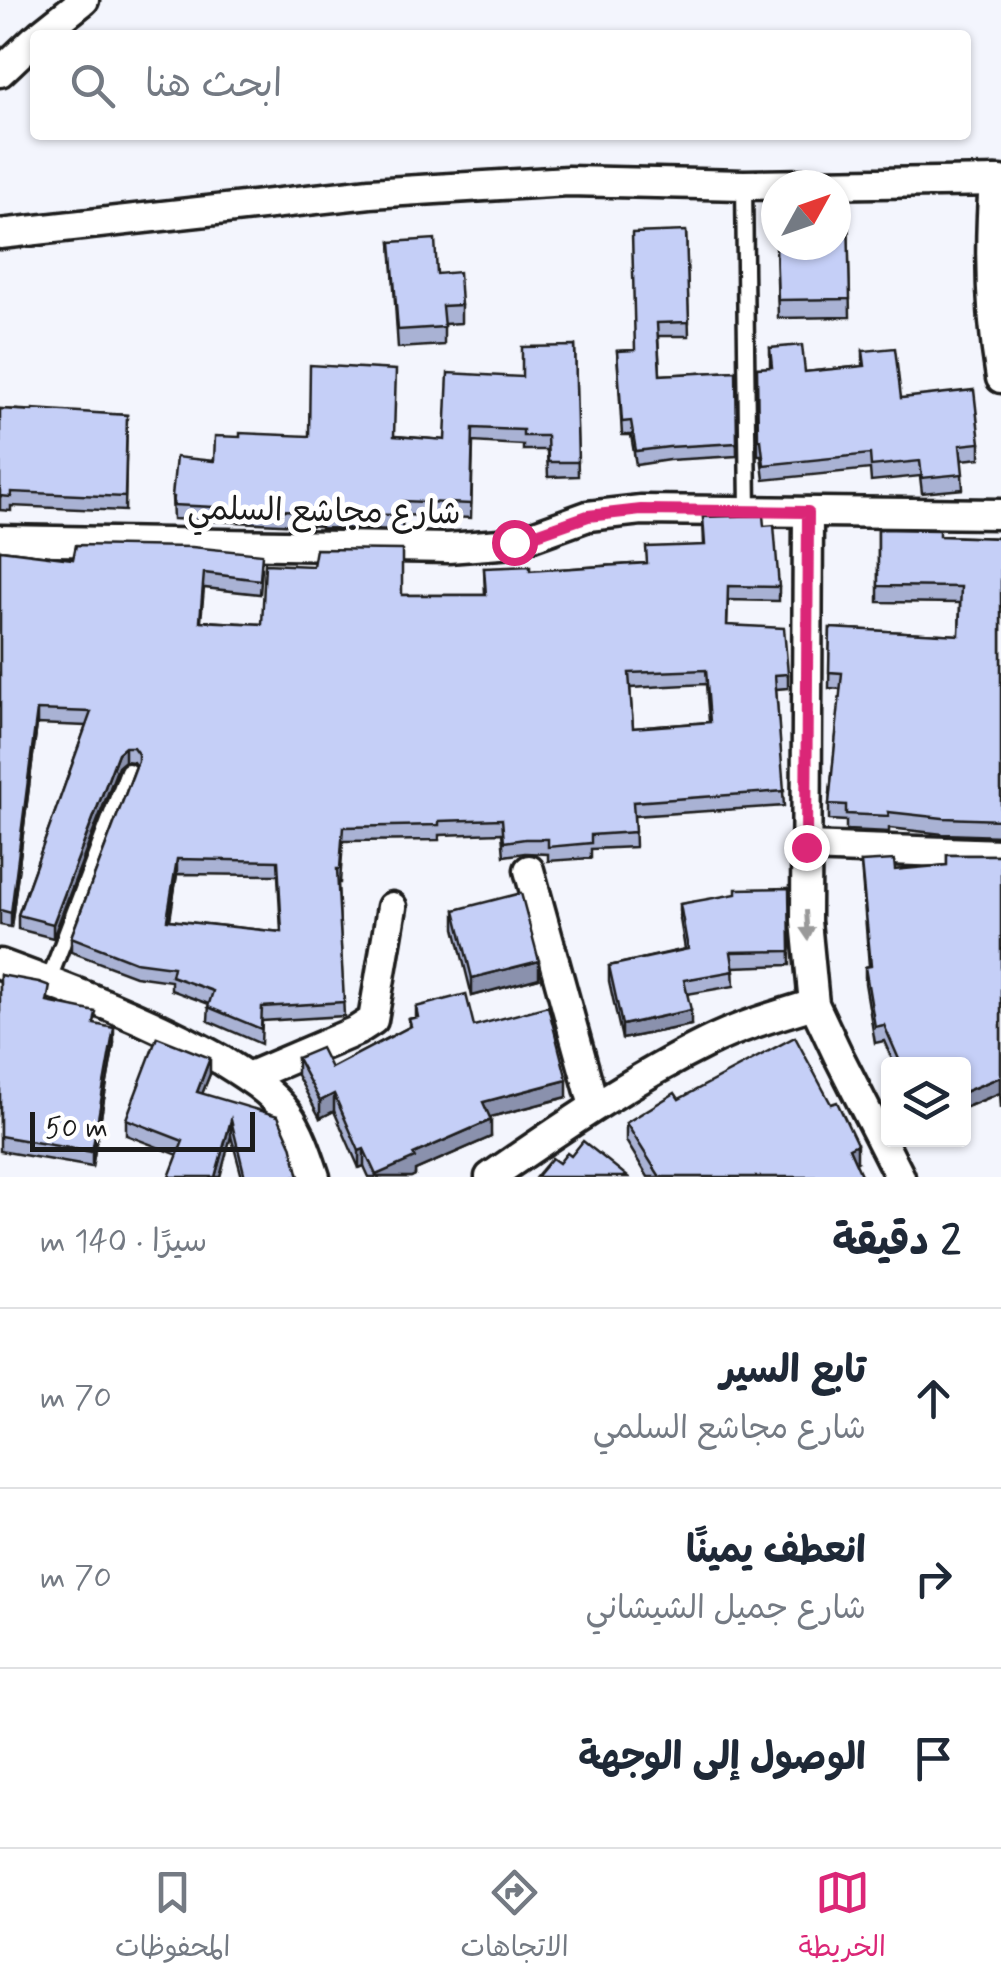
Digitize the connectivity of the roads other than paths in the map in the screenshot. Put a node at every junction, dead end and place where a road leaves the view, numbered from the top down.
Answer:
1 (84, 0) edge
2 (47, 30) edge
3 (30, 44) edge
4 (0, 72) edge
5 (998, 181) edge
6 (744, 185) junction
7 (0, 234) edge
8 (1001, 378) edge
9 (748, 510) junction
10 (808, 512) junction
11 (1001, 514) edge
12 (0, 540) edge
13 (128, 770) dead end
14 (806, 847) junction
15 (1001, 854) edge
16 (530, 870) dead end
17 (392, 907) dead end
18 (0, 964) edge
19 (48, 982) junction
20 (814, 1004) junction
21 (248, 1077) junction
22 (594, 1106) junction
23 (315, 1177) edge
24 (490, 1177) edge
25 (900, 1177) edge

1 - 2 street
3 - 4 street
5 - 6 street
5 - 8 street
6 - 7 street
6 - 9 lane
9 - 10 street, شارع مجاشع السلمي
9 - 12 street, شارع مجاشع السلمي
10 - 11 street, شارع مجاشع السلمي
10 - 14 street
13 - 19 lane
14 - 15 street
14 -> 20 street
16 - 22 street
17 - 21 street
18 - 19 street
19 - 21 street
20 - 22 street
20 - 25 street
21 - 23 street
22 - 24 street

